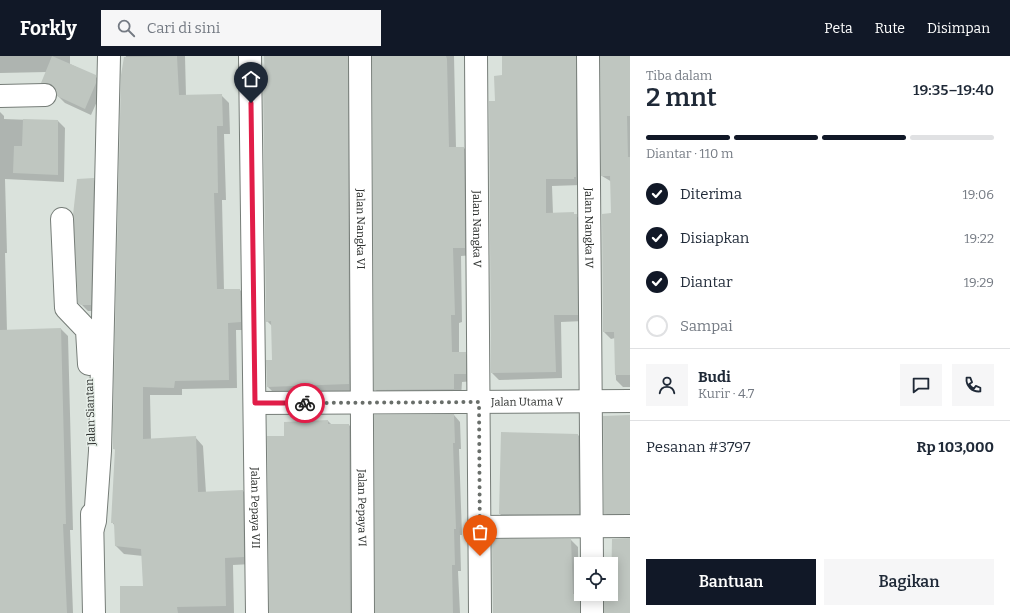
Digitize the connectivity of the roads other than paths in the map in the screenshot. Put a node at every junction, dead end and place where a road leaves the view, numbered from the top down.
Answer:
1 (109, 56) edge
2 (250, 56) edge
3 (360, 56) edge
4 (476, 56) edge
5 (588, 56) edge
6 (44, 95) dead end
7 (0, 96) edge
8 (62, 219) dead end
9 (591, 401) junction
10 (630, 401) edge
11 (363, 402) junction
12 (479, 402) junction
13 (255, 403) junction
14 (592, 526) junction
15 (630, 526) edge
16 (480, 527) junction
17 (93, 528) junction
18 (592, 557) edge
19 (592, 601) edge
20 (94, 613) edge
21 (257, 613) edge
22 (363, 613) edge
23 (480, 613) edge
24 (592, 613) edge

1 - 17 street
2 - 13 street, Jalan Pepaya VII
3 - 11 street, Jalan Nangka VI
4 - 12 street, Jalan Nangka V
5 - 9 street, Jalan Nangka IV
6 - 7 street
8 - 17 street, Jalan Siantan
9 - 10 street, Jalan Utama V
9 - 12 street, Jalan Utama V
9 - 14 street, Jalan Nangka IV
11 - 12 street, Jalan Utama V
11 - 13 street, Jalan Utama V
11 - 22 street, Jalan Pepaya VI
12 - 16 street, Jalan Nangka V
13 - 21 street, Jalan Pepaya VII
14 - 15 street
14 - 16 street
14 - 18 street, Jalan Nangka IV
16 - 23 street, Jalan Nangka V
17 - 20 street, Jalan Siantan
19 - 24 street

